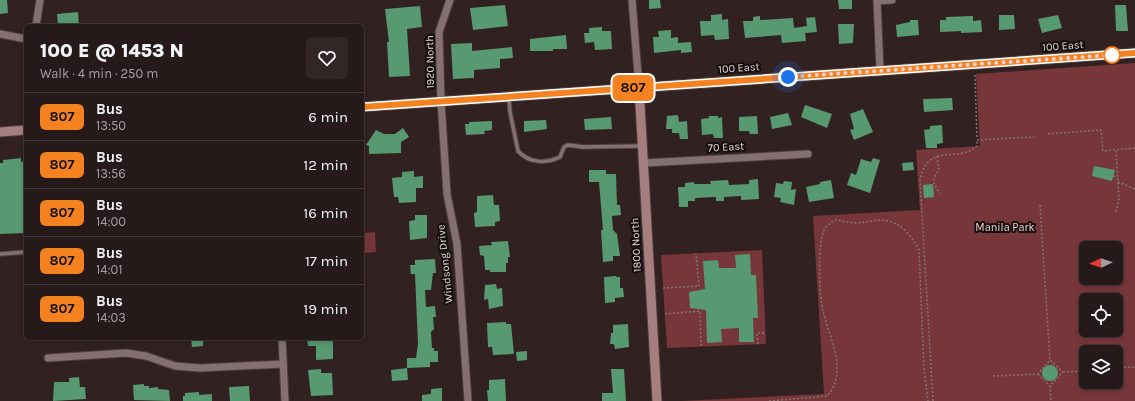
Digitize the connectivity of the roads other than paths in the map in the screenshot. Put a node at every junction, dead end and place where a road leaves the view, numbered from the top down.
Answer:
1 (40, 0) edge
2 (450, 0) edge
3 (632, 0) edge
4 (877, 0) edge
5 (892, 0) edge
6 (36, 24) edge
7 (0, 34) edge
8 (24, 39) edge
9 (1135, 53) edge
10 (880, 70) junction
11 (639, 87) junction
12 (509, 96) junction
13 (441, 101) junction
14 (364, 107) edge
15 (24, 130) edge
16 (0, 132) edge
17 (643, 146) junction
18 (808, 154) dead end
19 (644, 163) junction
20 (24, 252) edge
21 (0, 254) edge
22 (282, 340) edge
23 (48, 358) dead end
24 (283, 364) junction
25 (285, 401) edge
26 (468, 401) edge
27 (657, 401) edge

1 - 6 street
2 - 13 street, 1920 North
3 - 11 street
4 - 5 street
4 - 10 street
7 - 8 street
9 - 10 main road, 100 East
10 - 11 main road, 100 East
11 - 12 main road, 100 East
11 - 17 main road, 1800 North
12 - 13 main road, 100 East
12 - 17 lane
13 - 14 main road, 100 East
13 - 26 street, Windsong Drive
15 - 16 main road
17 - 19 main road, 1800 North
18 - 19 street, 70 East
19 - 27 main road, 1800 North
20 - 21 lane
22 - 24 street
23 - 24 street
24 - 25 street

